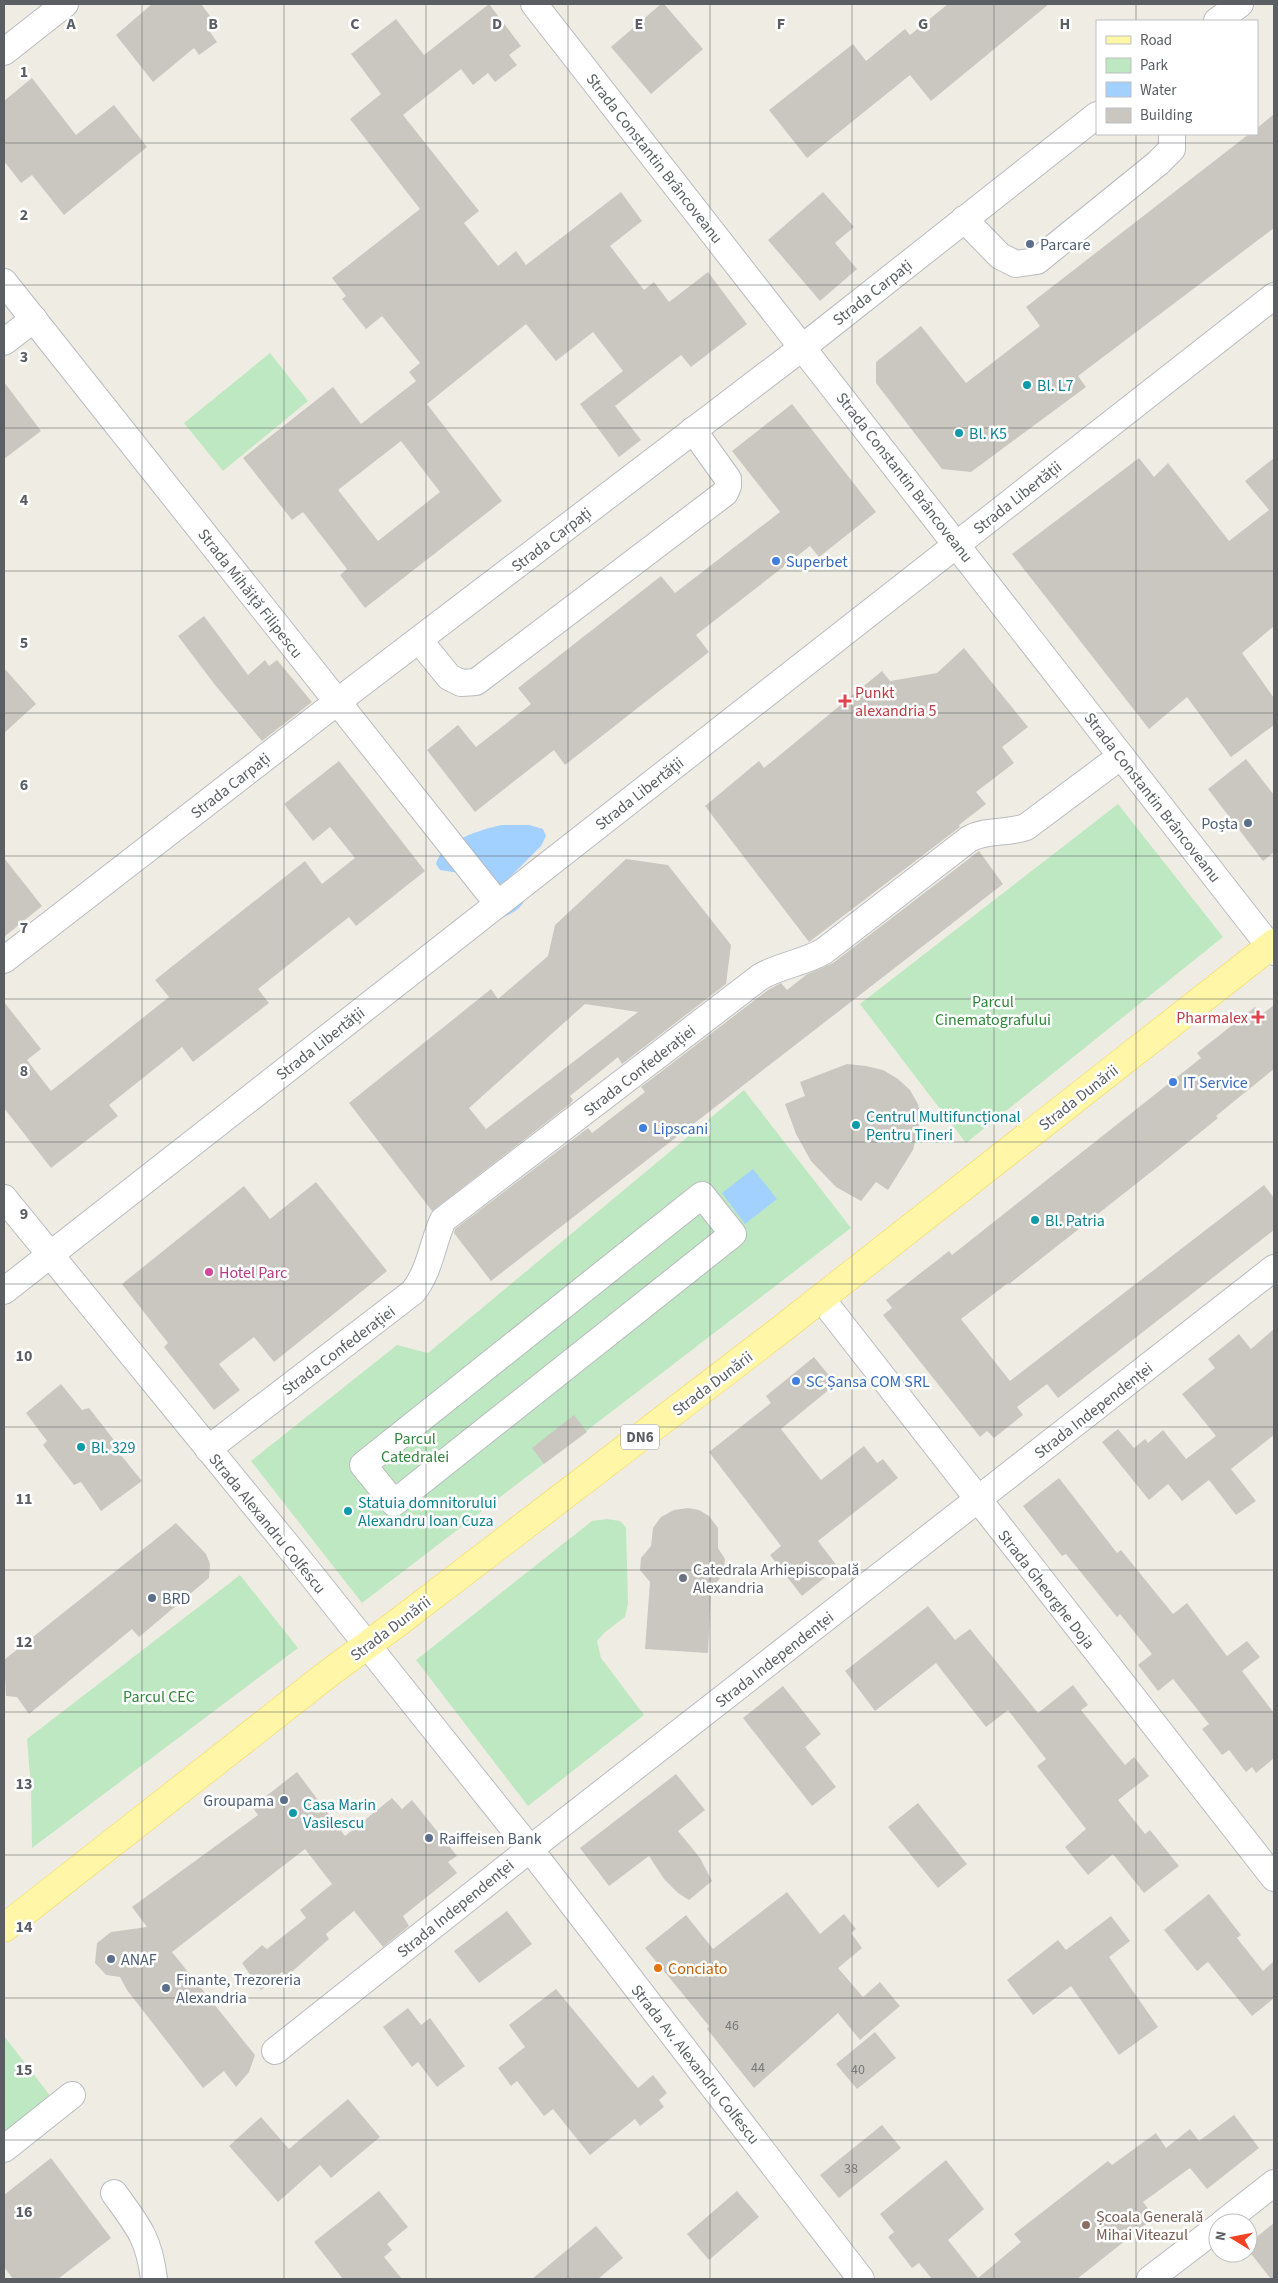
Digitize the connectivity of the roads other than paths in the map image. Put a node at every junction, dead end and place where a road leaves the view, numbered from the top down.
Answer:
1 (65, 4) edge
2 (534, 4) edge
3 (1240, 4) edge
4 (1218, 20) edge
5 (4, 52) edge
6 (1096, 116) edge
7 (1172, 135) edge
8 (964, 219) junction
9 (4, 282) edge
10 (1274, 296) edge
11 (34, 319) junction
12 (4, 342) edge
13 (803, 347) junction
14 (694, 430) junction
15 (957, 544) junction
16 (419, 640) junction
17 (337, 702) junction
18 (1121, 756) junction
19 (498, 904) junction
20 (1273, 947) edge
21 (4, 960) edge
22 (4, 1198) edge
23 (50, 1255) junction
24 (1274, 1268) edge
25 (4, 1291) edge
26 (821, 1298) junction
27 (208, 1449) junction
28 (363, 1465) joint
29 (977, 1500) junction
30 (367, 1645) junction
31 (530, 1849) junction
32 (1274, 1878) edge
33 (4, 1928) edge
34 (276, 2051) dead end
35 (72, 2095) dead end
36 (4, 2149) edge
37 (1274, 2183) edge
38 (114, 2193) dead end
39 (1236, 2213) edge
40 (1208, 2235) edge
41 (154, 2279) edge
42 (861, 2279) edge
43 (1150, 2279) edge

1 - 5 street
2 - 13 street, Strada Constantin Brâncoveanu
3 - 4 street
6 - 8 street, Strada Carpați
7 - 8 street
8 - 13 street, Strada Carpați
9 - 11 street, Strada Mihăiță Filipescu
10 - 15 street, Strada Libertății
11 - 12 street
11 - 17 street, Strada Mihăiță Filipescu
13 - 14 street, Strada Carpați
13 - 15 street, Strada Constantin Brâncoveanu
14 - 16 street, Strada Carpați
14 - 16 street
15 - 18 street, Strada Constantin Brâncoveanu
15 - 19 street, Strada Libertății
16 - 17 street, Strada Carpați
17 - 19 street, Strada Mihăiță Filipescu
17 - 21 street, Strada Carpați
18 - 20 street, Strada Constantin Brâncoveanu
18 - 27 street, Strada Confederației
19 - 23 street, Strada Libertății
20 - 26 main road, Strada Dunării / DN6
22 - 23 street, Strada Alexandru Colfescu
23 - 25 street, Strada Libertății
23 - 27 street, Strada Alexandru Colfescu
24 - 29 street, Strada Independenței
26 - 29 street, Strada Gheorghe Doja
26 - 30 main road, Strada Dunării / DN6
27 - 30 street, Strada Alexandru Colfescu
28 - 28 street
29 - 31 street, Strada Independenței
29 - 32 street, Strada Gheorghe Doja
30 - 31 street, Strada Alexandru Colfescu
30 - 33 main road, Strada Dunării / DN6
31 - 34 street, Strada Independenței
31 - 42 street, Strada Av. Alexandru Colfescu
35 - 36 street
37 - 39 street
38 - 41 street
40 - 43 street

